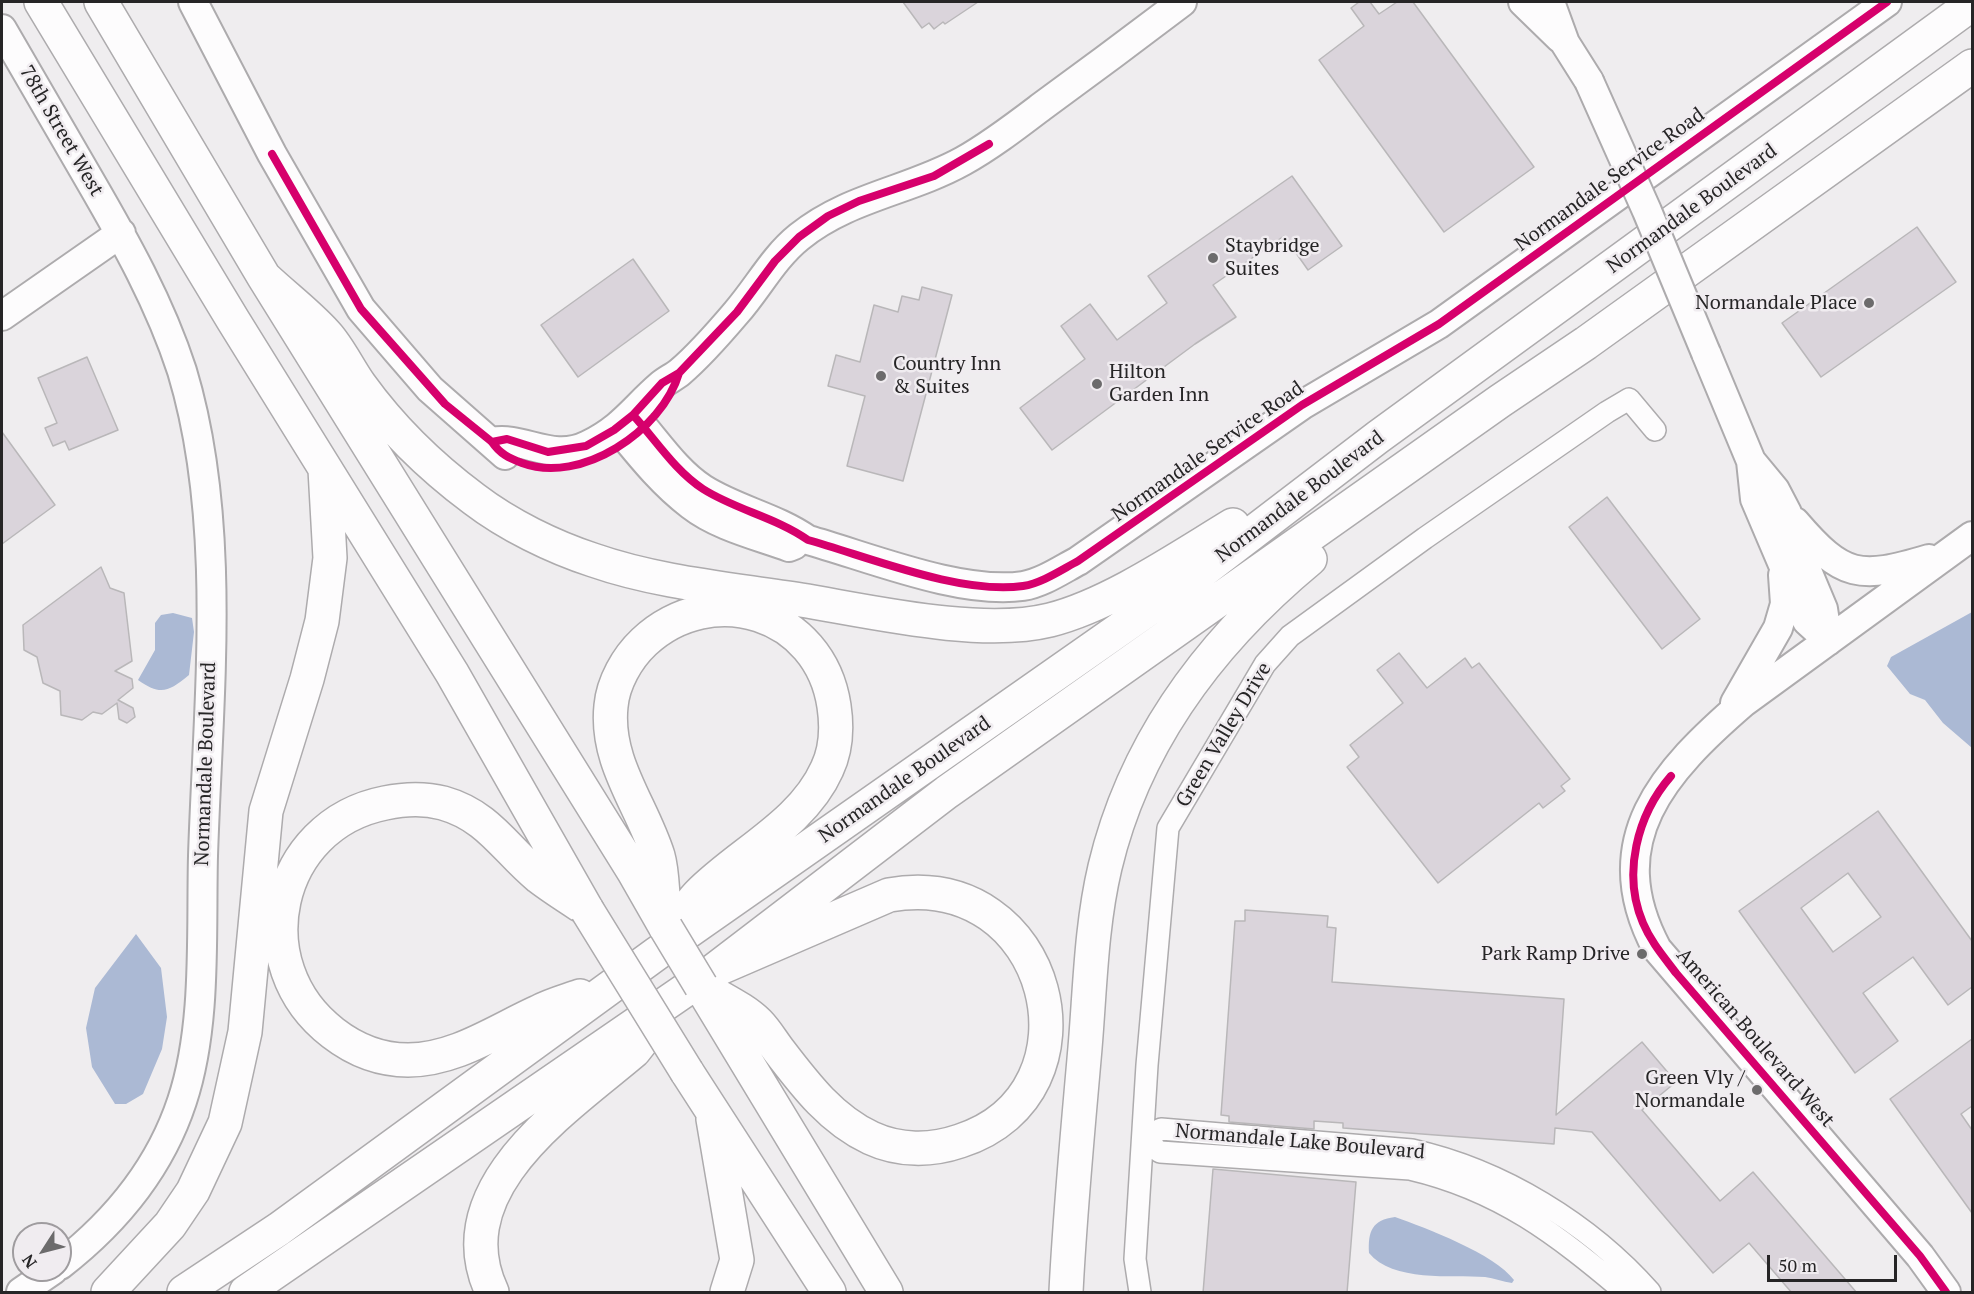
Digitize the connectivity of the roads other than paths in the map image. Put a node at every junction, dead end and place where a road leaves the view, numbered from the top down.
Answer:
1 (41, 2) edge
2 (101, 2) edge
3 (193, 2) edge
4 (1182, 2) edge
5 (1523, 2) edge
6 (1550, 2) edge
7 (1887, 2) edge
8 (1972, 4) edge
9 (2, 30) edge
10 (1565, 43) junction
11 (1972, 66) edge
12 (121, 233) junction
13 (264, 277) junction
14 (2, 316) edge
15 (1500, 401) junction
16 (630, 427) junction
17 (1655, 430) dead end
18 (1378, 437) junction
19 (1751, 461) junction
20 (325, 466) junction
21 (1787, 513) junction
22 (1962, 544) edge
23 (1783, 567) junction
24 (1828, 641) junction
25 (1728, 715) junction
26 (646, 864) junction
27 (587, 910) junction
28 (661, 941) junction
29 (621, 981) junction
30 (700, 982) junction
31 (745, 1032) junction
32 (712, 1109) junction
33 (1143, 1140) junction
34 (72, 1255) edge
35 (36, 1282) edge
36 (21, 1293) edge
37 (108, 1293) edge
38 (184, 1293) edge
39 (246, 1293) edge
40 (492, 1293) edge
41 (727, 1293) edge
42 (829, 1293) edge
43 (886, 1293) edge
44 (1066, 1293) edge
45 (1140, 1293) edge
46 (1625, 1293) edge
47 (1650, 1293) edge
48 (1946, 1293) edge

1 - 20 highway
2 - 13 highway
3 - 16 street
4 - 16 street
5 - 10 street
6 - 10 street
7 - 16 street, Normandale Service Road
8 - 18 highway, Normandale Boulevard
9 - 12 street, 78th Street West
10 - 19 street, bridge
11 - 15 highway, Normandale Boulevard
12 - 14 street
12 - 34 street, Normandale Boulevard
13 - 18 highway
13 - 26 highway
15 - 30 highway, Normandale Boulevard
15 - 44 highway
17 - 33 street, Green Valley Drive
18 - 28 highway, Normandale Boulevard
19 - 21 street
19 - 23 street
20 - 27 highway
20 - 37 highway
21 - 22 street
21 - 24 street
22 - 24 street, American Boulevard West
23 - 24 street
23 - 25 street
24 - 25 street, American Boulevard West
25 - 48 street, American Boulevard West
26 - 28 highway
26 - 28 highway
27 - 29 highway
27 - 32 highway, bridge
28 - 29 highway, Normandale Boulevard
28 - 30 highway, bridge
29 - 38 highway, Normandale Boulevard
30 - 31 highway
30 - 31 highway
30 - 39 highway
30 - 40 highway
31 - 43 highway
32 - 41 highway
32 - 42 highway
33 - 45 street, Green Valley Drive
33 - 46 street, Normandale Lake Boulevard
33 - 47 street, Normandale Lake Boulevard
35 - 36 street

